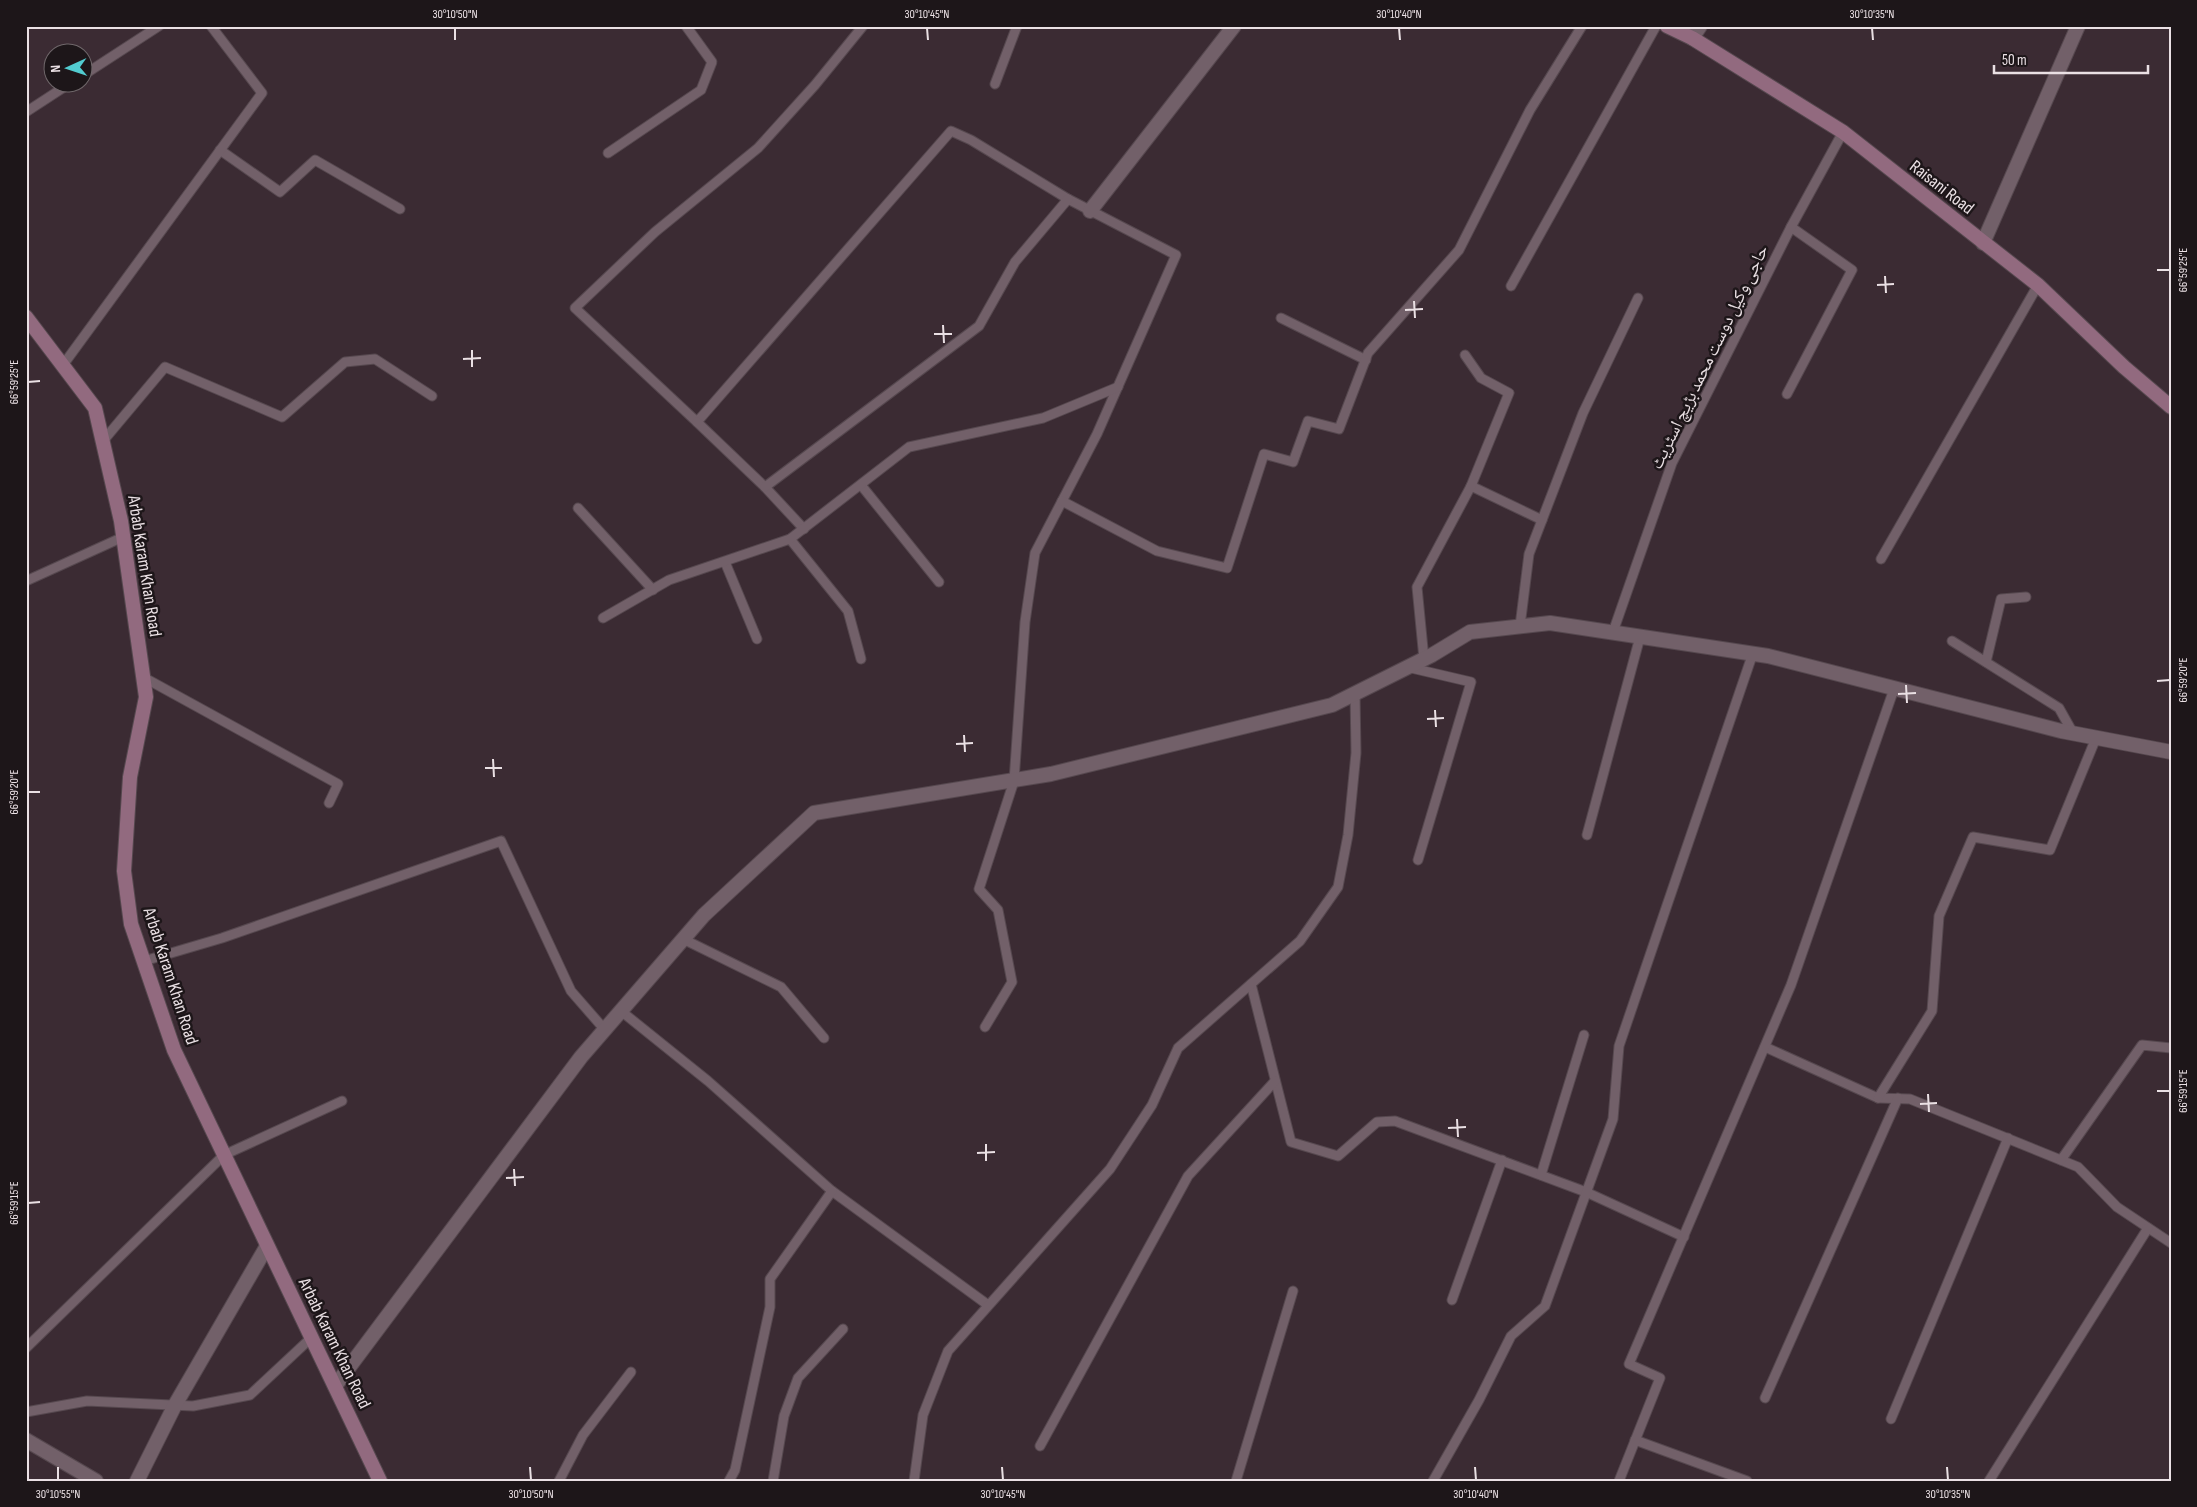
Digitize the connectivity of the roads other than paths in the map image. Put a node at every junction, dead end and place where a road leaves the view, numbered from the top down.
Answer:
1 (159, 26) edge
2 (211, 26) edge
3 (686, 26) edge
4 (863, 26) edge
5 (1018, 26) edge
6 (1234, 26) edge
7 (1582, 26) edge
8 (1656, 26) edge
9 (1667, 26) edge
10 (2078, 26) edge
11 (1696, 32) edge
12 (92, 70) edge
13 (996, 84) dead end
14 (57, 92) edge
15 (26, 112) edge
16 (1843, 132) junction
17 (220, 150) junction
18 (608, 153) dead end
19 (1068, 199) junction
20 (400, 209) dead end
21 (1090, 211) junction
22 (1791, 227) junction
23 (1984, 243) junction
24 (2038, 284) junction
25 (1510, 286) dead end
26 (1638, 298) dead end
27 (26, 317) edge
28 (1280, 318) dead end
29 (1465, 355) dead end
30 (1366, 360) junction
31 (63, 365) junction
32 (1118, 387) junction
33 (1787, 394) dead end
34 (432, 396) dead end
35 (2171, 407) edge
36 (697, 422) junction
37 (103, 441) junction
38 (861, 484) junction
39 (1471, 486) junction
40 (765, 487) junction
41 (1062, 501) junction
42 (578, 508) dead end
43 (1542, 520) junction
44 (804, 529) junction
45 (123, 537) junction
46 (790, 539) junction
47 (1881, 559) dead end
48 (725, 562) junction
49 (26, 581) edge
50 (939, 582) dead end
51 (653, 590) junction
52 (2026, 597) dead end
53 (603, 618) dead end
54 (1520, 626) junction
55 (1613, 632) junction
56 (1640, 637) junction
57 (756, 639) dead end
58 (1952, 641) dead end
59 (1753, 654) junction
60 (861, 659) dead end
61 (1424, 659) junction
62 (1986, 662) junction
63 (1407, 667) junction
64 (143, 677) junction
65 (1894, 689) junction
66 (1355, 693) junction
67 (2073, 733) junction
68 (2096, 738) junction
69 (2171, 752) edge
70 (1014, 780) junction
71 (329, 803) dead end
72 (1587, 835) dead end
73 (1418, 860) dead end
74 (683, 940) junction
75 (144, 961) junction
76 (1250, 984) junction
77 (621, 1011) junction
78 (985, 1027) dead end
79 (605, 1030) junction
80 (1584, 1035) dead end
81 (824, 1038) dead end
82 (1765, 1047) junction
83 (2171, 1048) edge
84 (1275, 1081) junction
85 (1878, 1098) junction
86 (1898, 1098) junction
87 (342, 1101) dead end
88 (2008, 1138) junction
89 (224, 1155) junction
90 (1502, 1160) junction
91 (2061, 1160) junction
92 (1541, 1175) junction
93 (832, 1191) junction
94 (1586, 1192) junction
95 (2148, 1228) junction
96 (1684, 1238) junction
97 (2171, 1242) edge
98 (267, 1246) junction
99 (1293, 1291) dead end
100 (1452, 1300) dead end
101 (988, 1305) junction
102 (843, 1328) dead end
103 (311, 1338) junction
104 (26, 1348) edge
105 (631, 1372) dead end
106 (334, 1386) junction
107 (1765, 1398) dead end
108 (175, 1405) junction
109 (26, 1412) edge
110 (1891, 1419) dead end
111 (26, 1440) edge
112 (1635, 1440) junction
113 (1040, 1446) dead end
114 (96, 1481) edge
115 (137, 1481) edge
116 (380, 1481) edge
117 (559, 1481) edge
118 (729, 1481) edge
119 (773, 1481) edge
120 (914, 1481) edge
121 (1236, 1481) edge
122 (1434, 1481) edge
123 (1619, 1481) edge
124 (1747, 1481) edge
125 (1989, 1481) edge

1 - 12 lane
2 - 17 lane
3 - 18 lane
4 - 36 lane
5 - 13 lane
6 - 21 street
7 - 30 lane
8 - 25 lane
9 - 11 main road, Raisani Road
10 - 23 street
11 - 16 main road, Raisani Road
14 - 15 lane
16 - 22 lane, حاجی وکیل دوست محمد بڑیچ اسٹریٹ
16 - 23 main road, Raisani Road
17 - 20 lane
17 - 31 lane
19 - 21 lane
19 - 36 lane
19 - 40 lane
21 - 32 lane
22 - 33 lane
22 - 55 lane, حاجی وکیل دوست محمد بڑیچ اسٹریٹ
23 - 24 main road, Raisani Road
24 - 35 main road, Raisani Road
24 - 47 lane
26 - 43 lane
27 - 31 main road, Arbab Karam Khan Road
28 - 30 lane
29 - 39 lane
30 - 41 lane
31 - 37 main road, Arbab Karam Khan Road
32 - 38 lane
32 - 41 lane
34 - 37 lane
36 - 40 lane
37 - 45 main road, Arbab Karam Khan Road
38 - 44 lane
38 - 50 lane
39 - 43 lane
39 - 61 lane
40 - 44 lane
41 - 70 lane
42 - 51 lane
43 - 54 lane
44 - 46 lane
45 - 49 lane
45 - 64 main road, Arbab Karam Khan Road
46 - 48 lane
46 - 60 lane
48 - 51 lane
48 - 57 lane
51 - 53 lane
52 - 62 lane
54 - 55 street
54 - 61 street
55 - 56 street
56 - 59 street
56 - 72 lane
58 - 62 lane
59 - 65 street
59 - 94 lane
61 - 63 street
62 - 67 lane
63 - 66 street
63 - 73 lane
64 - 71 lane
64 - 75 main road, Arbab Karam Khan Road
65 - 67 street
65 - 82 lane
66 - 70 street
66 - 76 lane
67 - 68 street
68 - 69 street
68 - 85 lane
70 - 74 street
70 - 78 lane
74 - 77 street
74 - 81 lane
75 - 79 lane
75 - 89 main road, Arbab Karam Khan Road
76 - 84 lane
76 - 101 lane
77 - 79 street
77 - 93 lane
79 - 106 street
80 - 92 lane
82 - 85 lane
82 - 96 lane
83 - 91 lane
84 - 90 lane
84 - 113 lane
85 - 86 lane
86 - 88 lane
86 - 107 lane
87 - 89 lane
88 - 91 lane
88 - 110 lane
89 - 98 main road, Arbab Karam Khan Road
89 - 104 lane
90 - 92 lane
90 - 100 lane
91 - 95 lane
92 - 94 lane
93 - 101 lane
93 - 118 lane
94 - 96 lane
94 - 122 lane
95 - 97 lane
95 - 125 lane
96 - 112 lane
98 - 103 main road, Arbab Karam Khan Road
98 - 108 street
99 - 121 lane
101 - 120 lane
102 - 119 lane
103 - 106 main road, Arbab Karam Khan Road
103 - 108 lane
105 - 117 lane
106 - 116 main road, Arbab Karam Khan Road
108 - 109 lane
108 - 115 street
111 - 114 street
112 - 123 lane
112 - 124 lane

